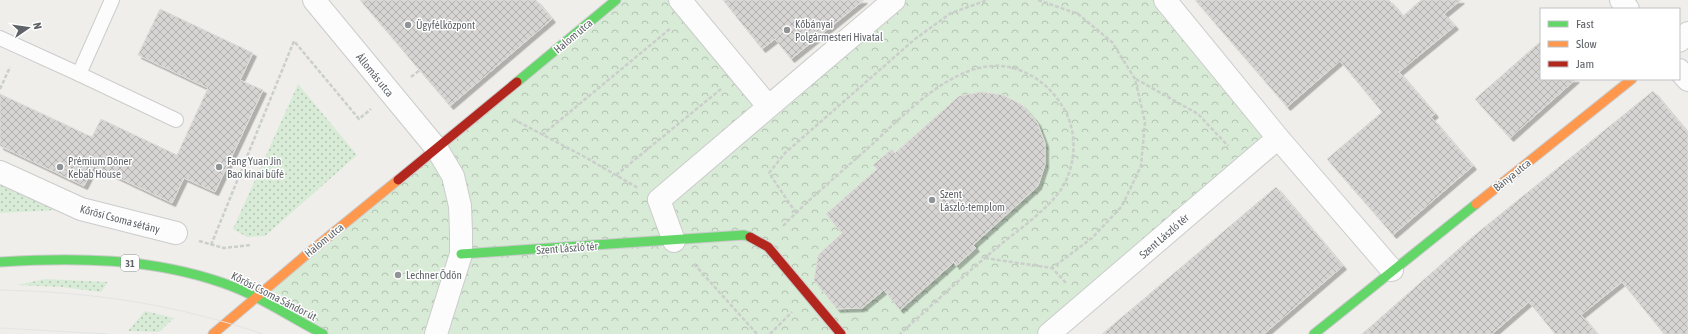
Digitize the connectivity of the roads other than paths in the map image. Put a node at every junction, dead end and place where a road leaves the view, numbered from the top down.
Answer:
1 (112, 0) edge
2 (314, 0) edge
3 (616, 0) edge
4 (894, 0) edge
5 (1165, 0) edge
6 (1621, 0) edge
7 (685, 6) edge
8 (1627, 8) edge
9 (1688, 33) edge
10 (0, 38) edge
11 (1680, 40) edge
12 (1680, 71) edge
13 (79, 74) junction
14 (1631, 80) edge
15 (1688, 80) edge
16 (768, 106) junction
17 (176, 120) dead end
18 (1278, 138) junction
19 (437, 149) junction
20 (0, 172) edge
21 (176, 234) road end
22 (674, 241) junction
23 (461, 254) junction
24 (0, 262) edge
25 (1392, 270) junction
26 (255, 297) junction
27 (213, 334) edge
28 (323, 334) edge
29 (436, 334) edge
30 (840, 334) edge
31 (1049, 334) edge
32 (1314, 334) edge

1 - 13 lane
2 - 19 street, Állomás utca
3 - 19 street, Halom utca
4 - 16 street
5 - 18 street
6 - 8 street
7 - 16 street
9 - 11 street
10 - 13 lane
12 - 15 street
13 - 17 lane
14 - 25 street, Bánya utca
16 - 22 street
18 - 25 street
18 - 31 street, Szent László tér
19 - 23 street
19 - 26 street, Halom utca
20 - 21 street, Kőrösi Csoma sétány
22 - 23 street, Szent László tér
22 - 30 street, Szent László tér
23 - 29 street
24 - 26 street, Kőrösi Csoma Sándor út / 31
25 - 32 street
26 - 27 street, Halom utca
26 - 28 street, Kőrösi Csoma Sándor út / 31

